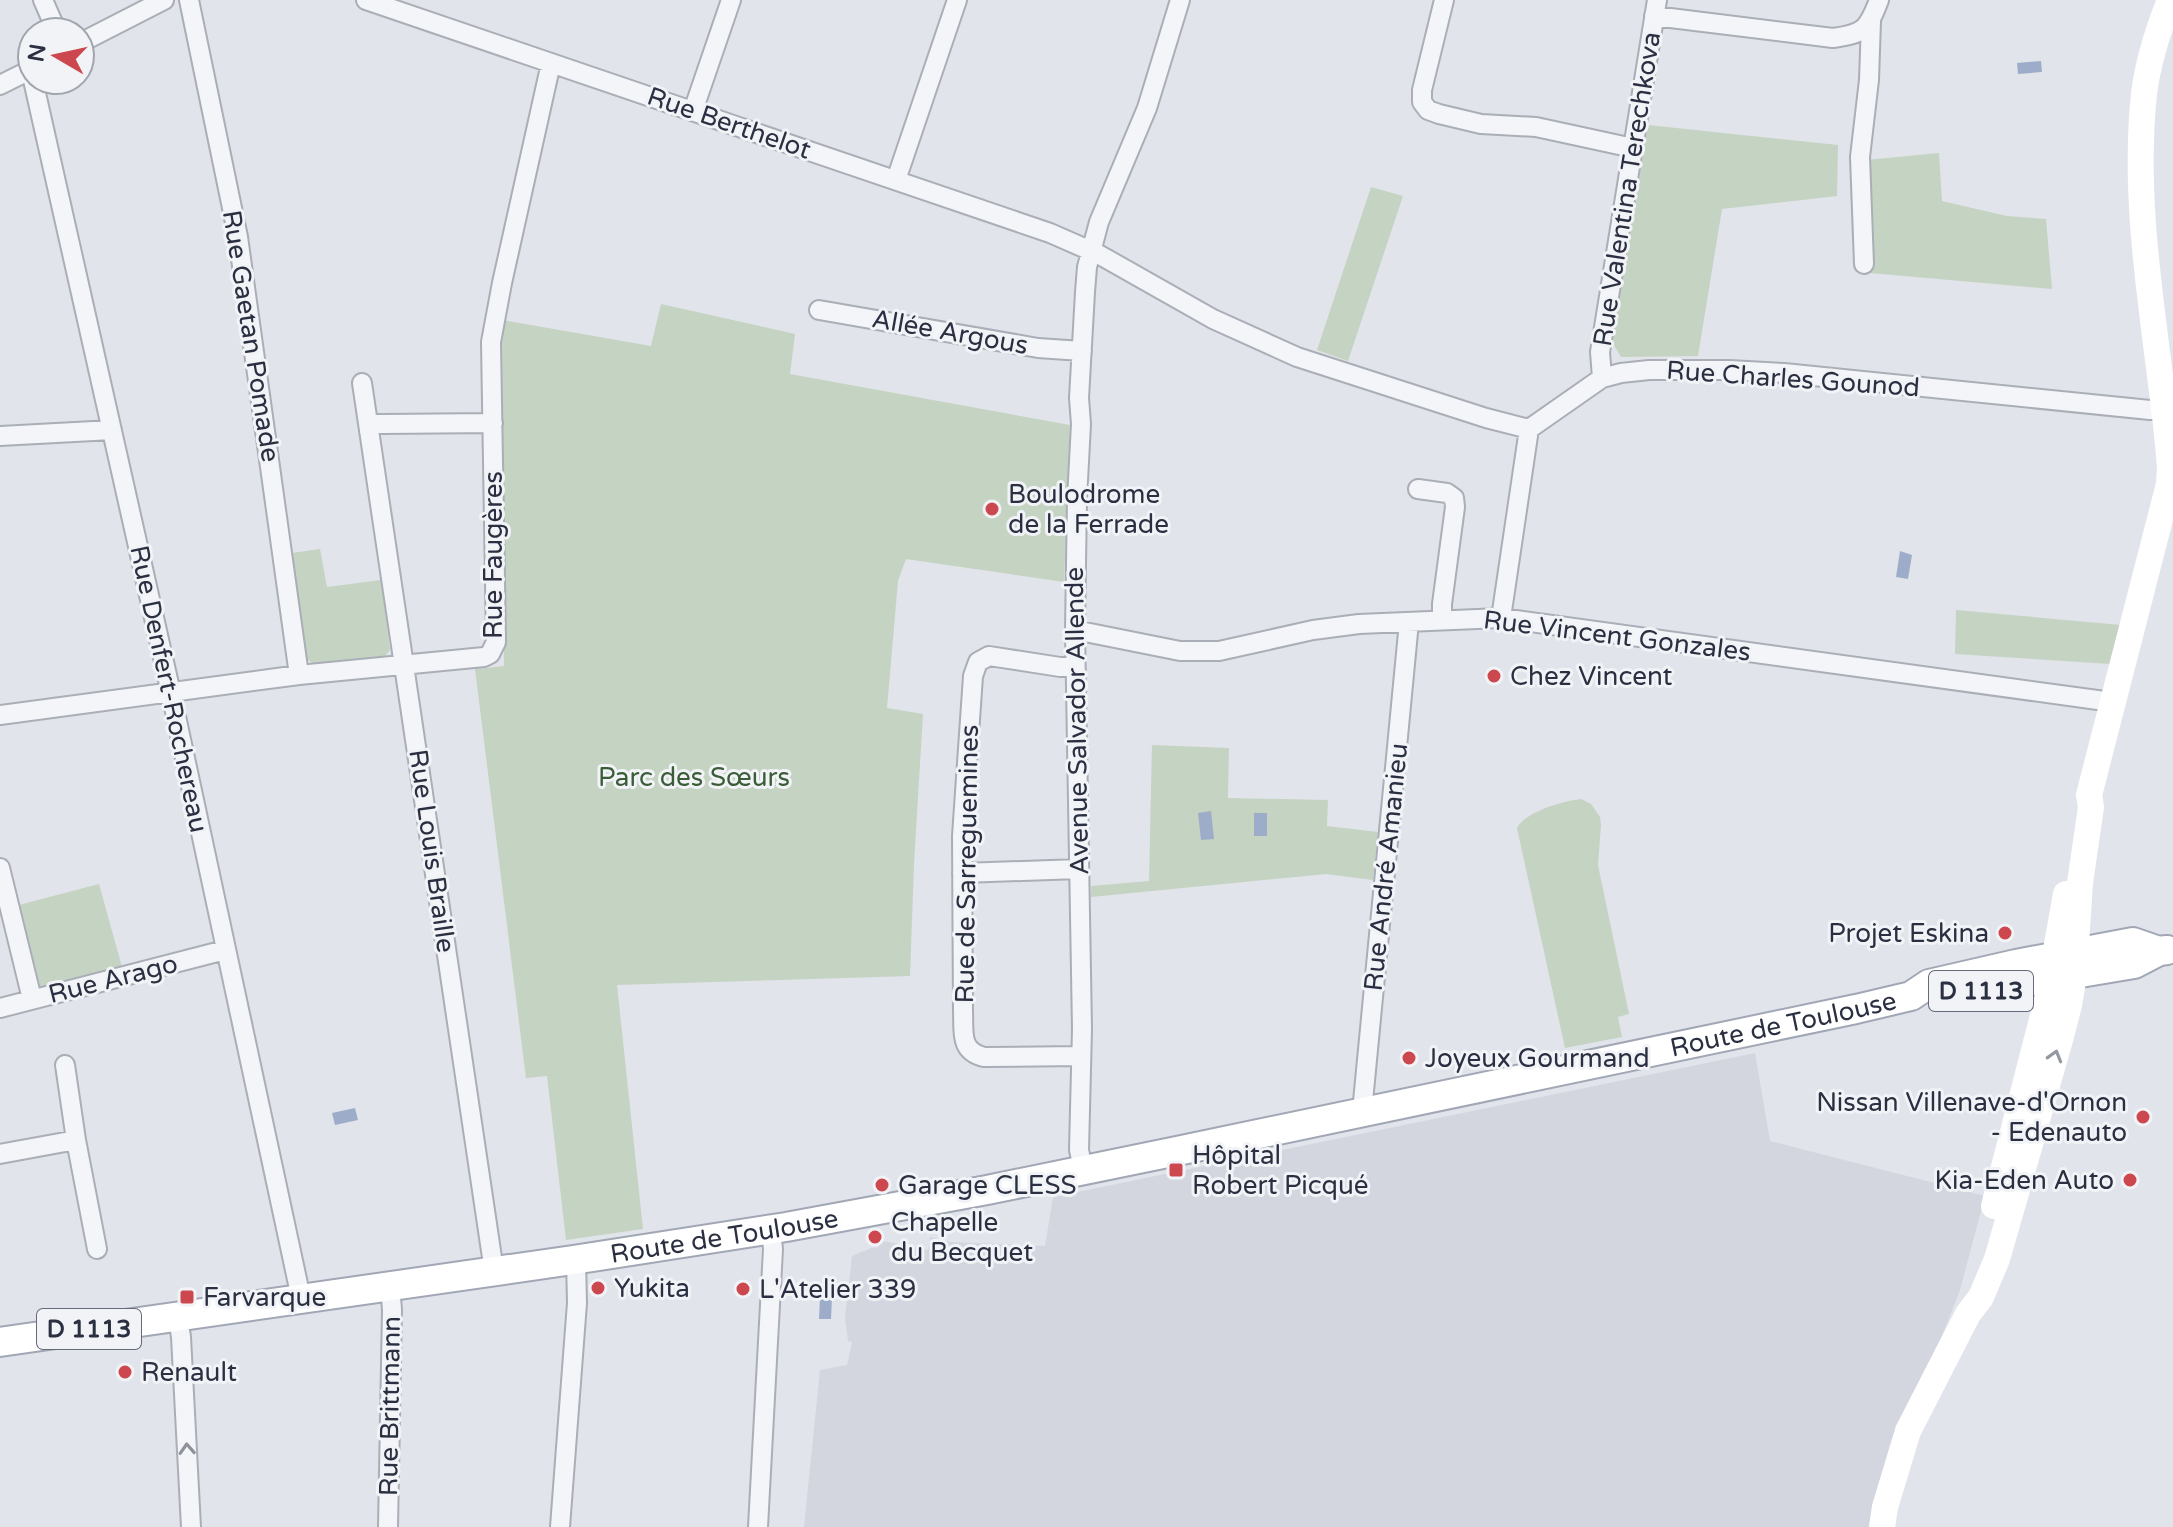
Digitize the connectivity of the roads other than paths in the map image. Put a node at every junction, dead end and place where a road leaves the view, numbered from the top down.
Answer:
1 (189, 0) edge
2 (366, 0) edge
3 (731, 0) edge
4 (957, 0) edge
5 (1180, 0) edge
6 (1444, 0) edge
7 (1879, 0) edge
8 (2170, 0) edge
9 (157, 2) edge
10 (1656, 8) edge
11 (1871, 21) junction
12 (96, 34) edge
13 (551, 63) junction
14 (37, 96) edge
15 (693, 111) junction
16 (1633, 148) junction
17 (896, 180) junction
18 (1091, 250) junction
19 (1864, 264) dead end
20 (819, 310) dead end
21 (1082, 351) junction
22 (1602, 378) junction
23 (362, 383) dead end
24 (2169, 410) edge
25 (493, 423) junction
26 (1529, 429) junction
27 (112, 430) junction
28 (369, 431) junction
29 (0, 436) edge
30 (1418, 489) dead end
31 (1501, 618) junction
32 (1442, 620) junction
33 (1409, 622) junction
34 (1075, 630) junction
35 (405, 665) junction
36 (1075, 667) junction
37 (299, 675) junction
38 (171, 693) junction
39 (2112, 702) junction
40 (0, 715) edge
41 (0, 868) edge
42 (1079, 869) junction
43 (962, 873) junction
44 (225, 950) junction
45 (2166, 950) edge
46 (2063, 966) junction
47 (32, 999) junction
48 (0, 1008) edge
49 (1080, 1056) junction
50 (65, 1065) dead end
51 (1362, 1112) junction
52 (76, 1140) junction
53 (0, 1154) edge
54 (1083, 1169) junction
55 (771, 1230) junction
56 (97, 1249) dead end
57 (576, 1259) junction
58 (494, 1271) junction
59 (390, 1285) junction
60 (301, 1298) junction
61 (178, 1317) junction
62 (0, 1342) edge
63 (191, 1527) edge
64 (388, 1527) edge
65 (560, 1527) edge
66 (758, 1527) edge
67 (1882, 1527) edge

1 - 37 street, Rue Gaetan Pomade
2 - 13 street, Rue Berthelot
3 - 15 street
4 - 17 street
5 - 18 street, Avenue Salvador Allende
6 - 16 street
7 - 11 street
8 - 24 street
9 - 12 street
10 - 11 street
10 - 16 street, Rue Valentina Terechkova
11 - 19 street
13 - 15 street, Rue Berthelot
13 - 25 street, Rue Faugères
14 - 27 street, Rue Denfert-Rochereau
15 - 17 street, Rue Berthelot
16 - 22 street, Rue Valentina Terechkova
17 - 18 street, Rue Berthelot
18 - 21 street, Avenue Salvador Allende
18 - 26 street
20 - 21 street, Allée Argous
21 - 34 street, Avenue Salvador Allende
22 - 24 street, Rue Charles Gounod
22 - 26 street, Rue Charles Gounod
23 - 28 street, Rue Louis Braille
24 - 39 street
25 - 28 street
25 - 35 street, Rue Faugères
26 - 31 street
27 - 29 street
27 - 38 street, Rue Denfert-Rochereau
28 - 35 street, Rue Louis Braille
30 - 32 street
31 - 32 street, Rue Vincent Gonzales
31 - 39 street, Rue Vincent Gonzales
32 - 33 street, Rue Vincent Gonzales
33 - 34 street, Rue Vincent Gonzales
33 - 51 street, Rue André Amanieu
34 - 36 street, Avenue Salvador Allende
35 - 37 street, Rue Faugères
35 - 58 street, Rue Louis Braille
36 - 42 street, Avenue Salvador Allende
36 - 43 street, Rue de Sarreguemines
37 - 38 street, Rue Faugères
38 - 40 street, Rue Faugères
38 - 44 street, Rue Denfert-Rochereau
39 - 46 street
41 - 47 street
42 - 43 street
42 - 49 street, Avenue Salvador Allende
43 - 49 street, Rue de Sarreguemines
44 - 47 street, Rue Arago
44 - 60 street, Rue Denfert-Rochereau
45 - 46 main road, Route de Toulouse / D 1113
46 - 51 main road, Route de Toulouse / D 1113
46 - 67 street
47 - 48 street, Rue Arago
49 - 54 street, Avenue Salvador Allende
50 - 52 street
51 - 54 main road, Route de Toulouse / D 1113
52 - 53 street
52 - 56 street
54 - 55 main road, Route de Toulouse / D 1113
55 - 57 main road, Route de Toulouse / D 1113
55 - 66 street
57 - 58 main road, Route de Toulouse / D 1113
57 - 65 street
58 - 59 main road, Route de Toulouse / D 1113
59 - 60 main road, Route de Toulouse / D 1113
59 - 64 street, Rue Brittmann
60 - 61 main road, Route de Toulouse / D 1113
61 - 62 main road, Route de Toulouse / D 1113
63 -> 61 street

